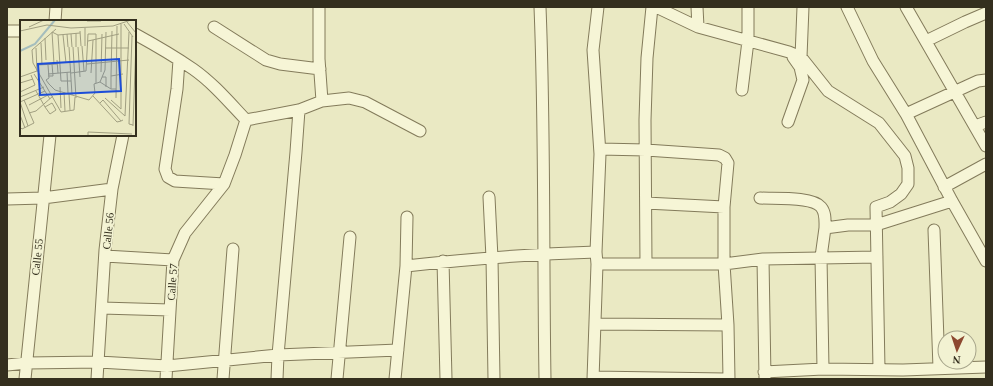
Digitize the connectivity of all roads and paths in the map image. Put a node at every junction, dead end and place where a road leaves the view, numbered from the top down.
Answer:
1 (56, 7) edge
2 (319, 7) edge
3 (540, 7) edge
4 (598, 7) edge
5 (652, 7) edge
6 (656, 7) edge
7 (697, 7) edge
8 (748, 7) edge
9 (803, 7) edge
10 (848, 7) edge
11 (906, 7) edge
12 (986, 13) edge
13 (55, 20) edge
14 (214, 27) dead end
15 (698, 27) junction
16 (7, 31) edge
17 (20, 31) edge
18 (136, 35) edge
19 (748, 41) junction
20 (926, 41) junction
21 (789, 52) junction
22 (801, 57) junction
23 (178, 60) junction
24 (320, 69) junction
25 (986, 80) edge
26 (742, 90) dead end
27 (955, 92) junction
28 (322, 101) junction
29 (299, 110) junction
30 (906, 114) junction
31 (246, 120) junction
32 (788, 122) dead end
33 (986, 122) edge
34 (975, 126) junction
35 (420, 131) dead end
36 (50, 136) edge
37 (123, 136) edge
38 (986, 146) edge
39 (600, 149) junction
40 (646, 150) junction
41 (986, 164) edge
42 (224, 184) junction
43 (944, 187) junction
44 (112, 189) junction
45 (489, 197) dead end
46 (43, 198) junction
47 (760, 198) dead end
48 (7, 199) edge
49 (952, 202) junction
50 (646, 203) junction
51 (724, 207) junction
52 (407, 217) dead end
53 (876, 225) junction
54 (825, 228) junction
55 (934, 230) dead end
56 (350, 237) dead end
57 (233, 250) dead end
58 (596, 252) junction
59 (543, 254) junction
60 (105, 256) junction
61 (821, 257) junction
62 (877, 257) junction
63 (492, 258) junction
64 (763, 259) junction
65 (172, 260) junction
66 (443, 261) junction
67 (986, 261) edge
68 (597, 264) junction
69 (646, 264) junction
70 (724, 264) junction
71 (406, 266) junction
72 (102, 308) junction
73 (170, 310) junction
74 (595, 324) junction
75 (728, 325) junction
76 (942, 330) edge
77 (398, 350) junction
78 (339, 352) junction
79 (278, 355) junction
80 (224, 361) junction
81 (99, 362) junction
82 (27, 363) junction
83 (7, 365) edge
84 (167, 366) junction
85 (937, 368) edge
86 (822, 369) junction
87 (879, 369) junction
88 (903, 370) junction
89 (946, 370) edge
90 (765, 375) edge
91 (805, 375) edge
92 (593, 378) edge
93 (25, 379) edge
94 (97, 379) edge
95 (166, 379) edge
96 (223, 379) edge
97 (277, 379) edge
98 (337, 379) edge
99 (395, 379) edge
100 (446, 379) edge
101 (494, 379) edge
102 (545, 379) edge
103 (659, 379) edge
104 (725, 379) edge
105 (729, 379) edge
106 (895, 379) edge
107 (951, 379) edge

1 - 13 street
2 - 24 street
3 - 59 street
4 - 39 street
5 - 40 street
6 - 15 street
7 - 15 street
8 - 19 street
9 - 22 street
10 - 30 street
11 - 20 street
12 - 20 street
14 - 24 street
15 - 19 street
16 - 17 street
18 - 23 street
19 - 21 street
19 - 26 street
20 - 27 street
21 - 22 street
21 - 32 street
22 - 53 street
23 - 31 street
23 - 42 street
24 - 28 street
25 - 27 street
27 - 30 street
27 - 34 street
28 - 29 street
28 - 35 street
29 - 31 street
29 - 79 street
30 - 43 street
31 - 42 street, Calle 57
33 - 34 street
34 - 38 street
36 - 46 street, Calle 55
37 - 44 street, Calle 56
39 - 40 street
39 - 58 street
40 - 50 street
40 - 51 street
41 - 43 street
42 - 65 street, Calle 57
43 - 49 street
44 - 46 street
44 - 60 street, Calle 56
45 - 63 street
46 - 48 street
46 - 82 street, Calle 55
47 - 54 street
49 - 53 street
49 - 67 street
50 - 51 street
50 - 69 street
51 - 70 street
52 - 71 street
53 - 54 street
53 - 62 street
54 - 61 street
55 - 76 street
56 - 78 street
57 - 80 street
58 - 59 street
58 - 68 street
59 - 63 street
59 - 102 street
60 - 65 street
60 - 72 street, Calle 56
61 - 62 street
61 - 64 street
61 - 86 street
62 - 87 street
63 - 66 street
63 - 101 street
64 - 70 street
64 - 90 street
65 - 73 street, Calle 57
66 - 71 street
66 - 100 street
68 - 69 street
68 - 74 street
69 - 70 street
70 - 75 street
71 - 77 street
72 - 73 street
72 - 81 street, Calle 56
73 - 84 street, Calle 57
74 - 75 street
74 - 92 street
75 - 105 street
77 - 78 street
77 - 99 street
78 - 79 street
78 - 98 street
79 - 80 street
79 - 97 street
80 - 84 street
80 - 96 street
81 - 82 street
81 - 84 street
81 - 94 street, Calle 56
82 - 83 street
82 - 93 street, Calle 55
84 - 95 street, Calle 57
85 - 88 street
86 - 87 street
86 - 91 street
87 - 88 street
88 - 106 street
89 - 107 street
90 - 91 street
92 - 103 street
103 - 104 street

